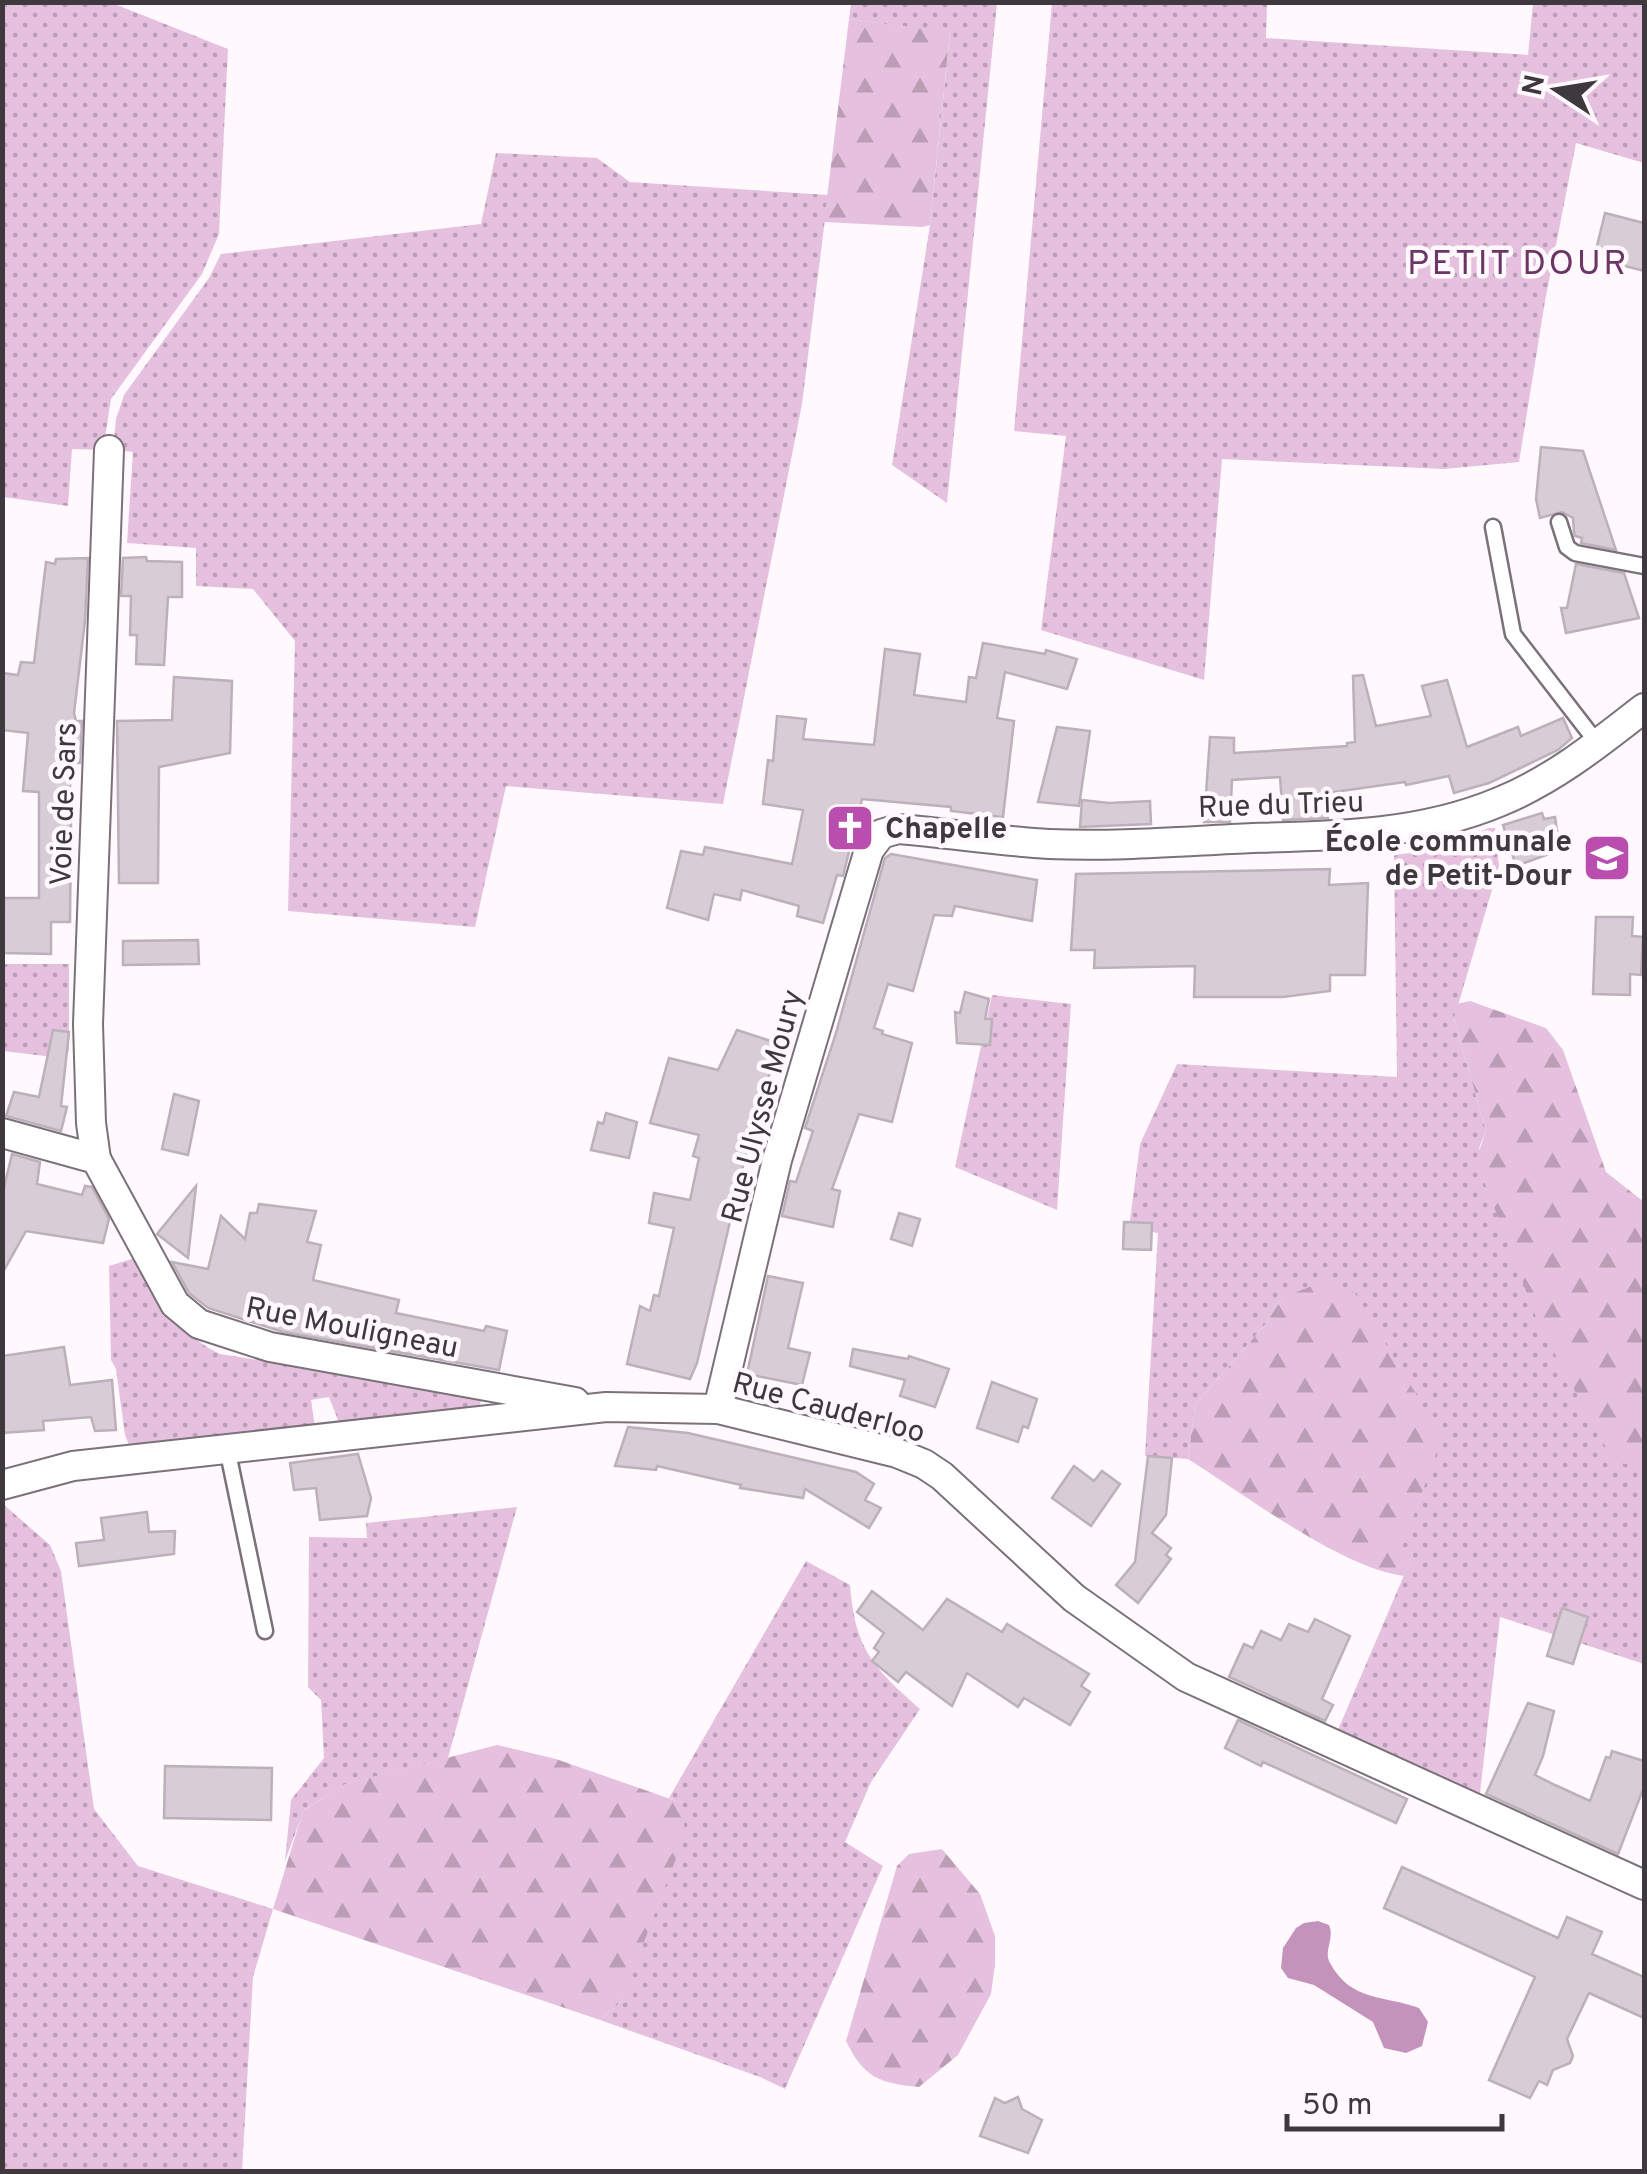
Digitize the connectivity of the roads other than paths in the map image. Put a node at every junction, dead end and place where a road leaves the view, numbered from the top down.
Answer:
1 (109, 450) dead end
2 (1559, 522) dead end
3 (1492, 527) dead end
4 (1644, 566) edge
5 (1644, 708) edge
6 (1599, 745) junction
7 (889, 830) joint
8 (2, 1133) edge
9 (96, 1159) junction
10 (606, 1407) junction
11 (718, 1408) junction
12 (227, 1448) junction
13 (2, 1485) edge
14 (265, 1631) dead end
15 (1644, 1885) edge

1 - 9 street, Voie de Sars
2 - 4 lane
3 - 6 lane
5 - 6 street, Rue du Trieu
6 - 7 street, Rue du Trieu
7 - 11 street, Rue Ulysse Moury
8 - 9 street
9 - 10 street, Rue Mouligneau
10 - 11 street, Rue Cauderloo
10 - 12 street, Rue Cauderloo
11 - 15 street, Rue Cauderloo
12 - 13 street, Rue Cauderloo
12 - 14 lane

